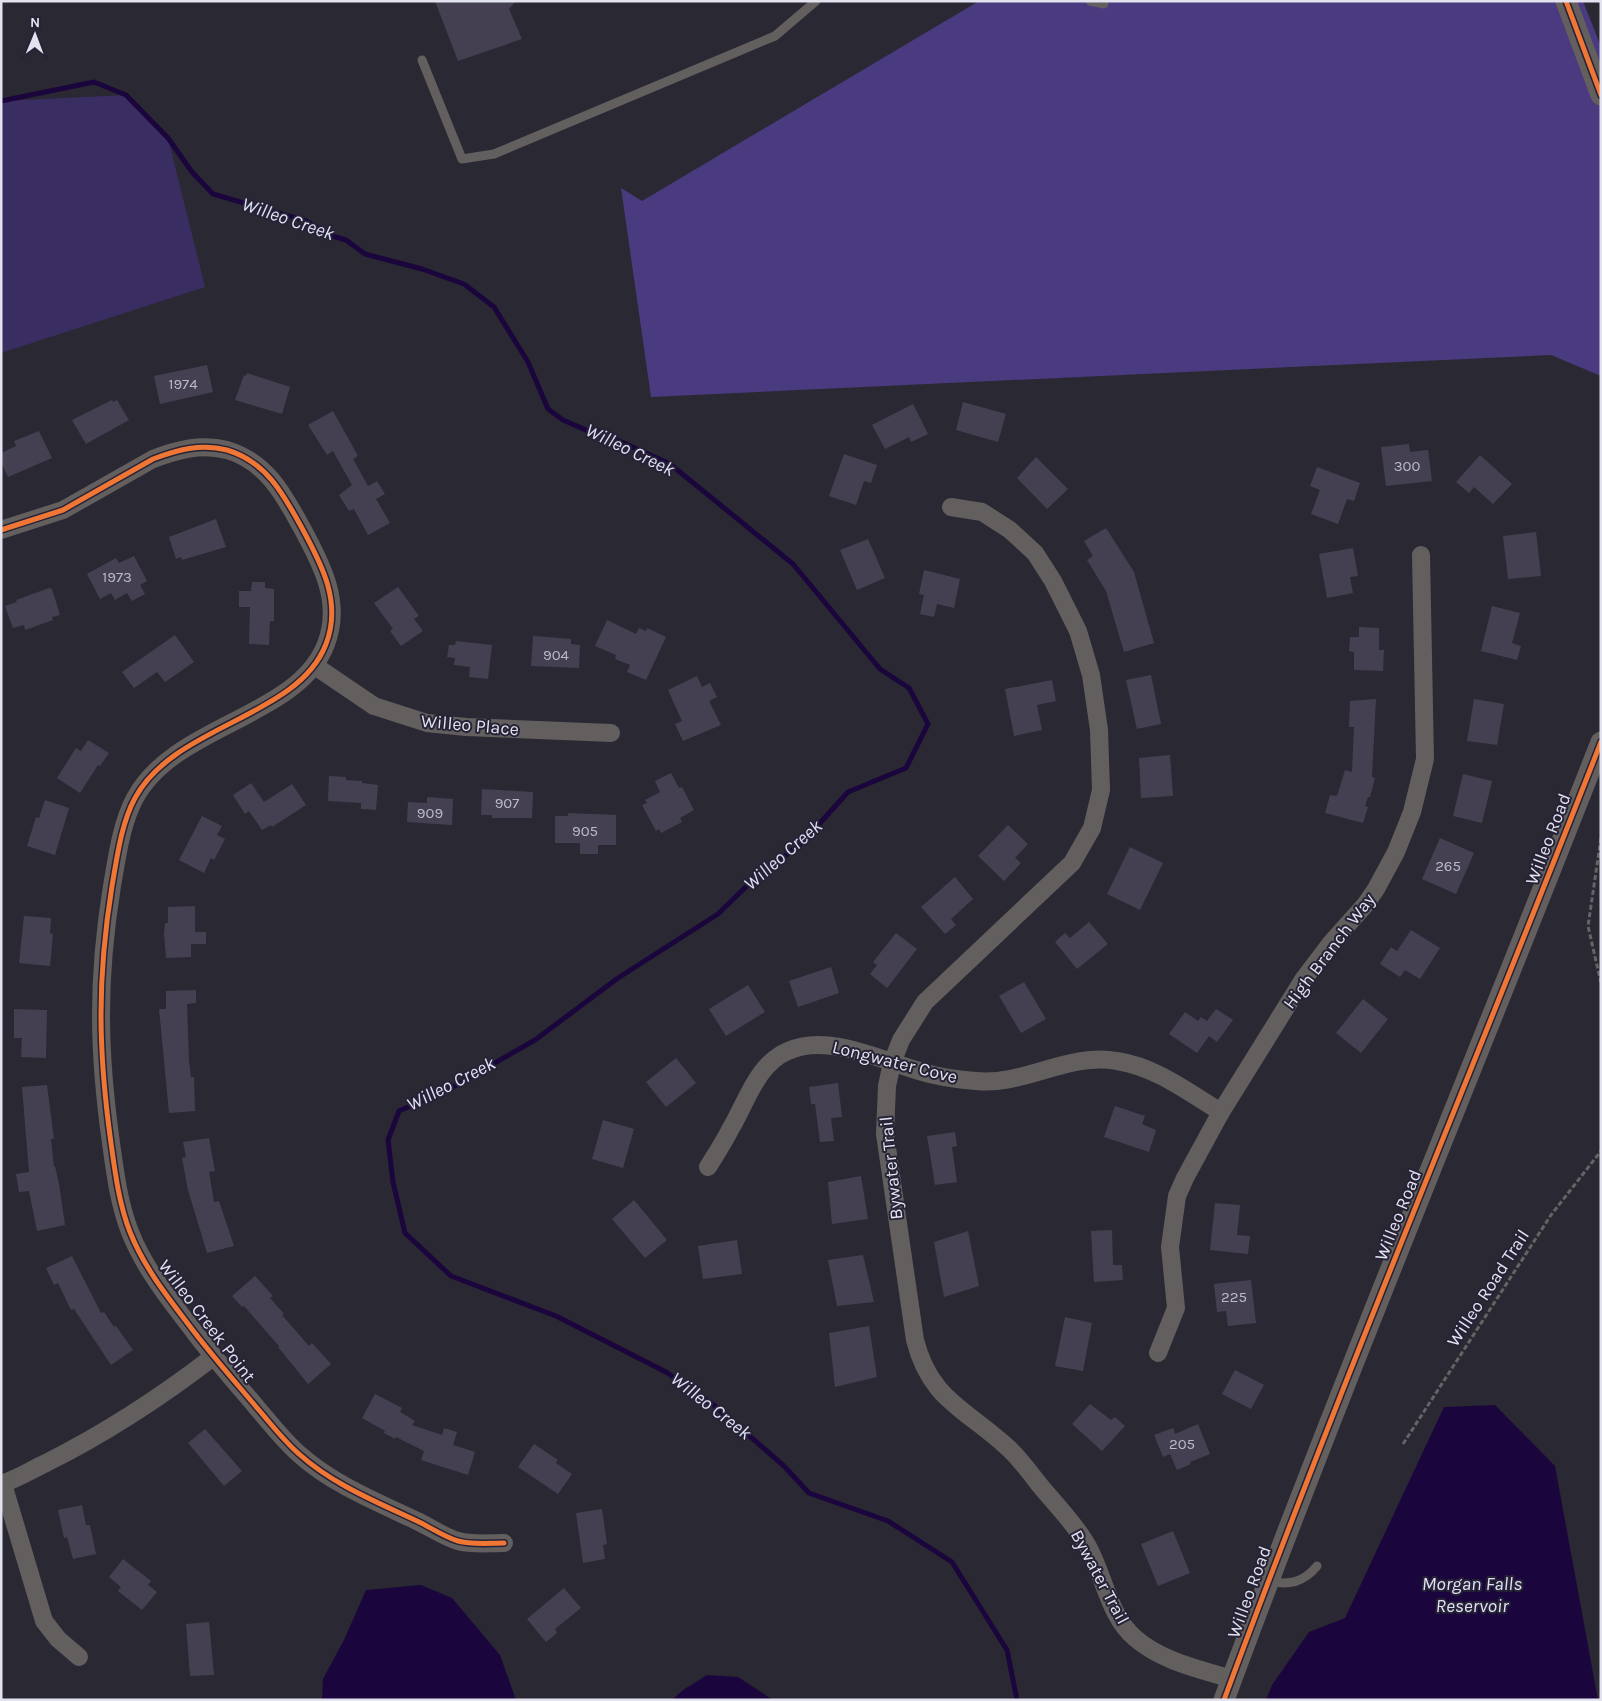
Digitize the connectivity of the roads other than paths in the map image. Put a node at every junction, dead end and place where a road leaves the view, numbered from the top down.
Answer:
1 (816, 1) edge
2 (1090, 1) edge
3 (1566, 1) edge
4 (1104, 4) dead end
5 (422, 60) dead end
6 (1601, 95) edge
7 (951, 507) dead end
8 (1, 530) edge
9 (1421, 555) dead end
10 (315, 666) junction
11 (610, 733) dead end
12 (1601, 742) edge
13 (892, 1063) junction
14 (1222, 1112) junction
15 (708, 1168) dead end
16 (1158, 1353) dead end
17 (213, 1357) junction
18 (2, 1484) edge
19 (504, 1543) dead end
20 (1318, 1566) dead end
21 (1269, 1581) junction
22 (79, 1657) dead end
23 (1232, 1679) junction
24 (1224, 1700) edge

1 - 5 lane
2 - 4 lane
3 - 6 street
7 - 13 street, Bywater Trail
8 - 10 street, Willeo Creek Point
9 - 14 street, High Branch Way
10 - 11 street, Willeo Place
10 - 17 street, Willeo Creek Point
12 - 21 street, Willeo Road
13 - 14 street, Longwater Cove
13 - 15 street, Longwater Cove
13 - 23 street, Bywater Trail
14 - 16 street, High Branch Way
17 - 18 street
17 - 19 street, Willeo Creek Point
18 - 22 street
20 - 21 lane
21 - 23 street, Willeo Road
23 - 24 street, Willeo Road

